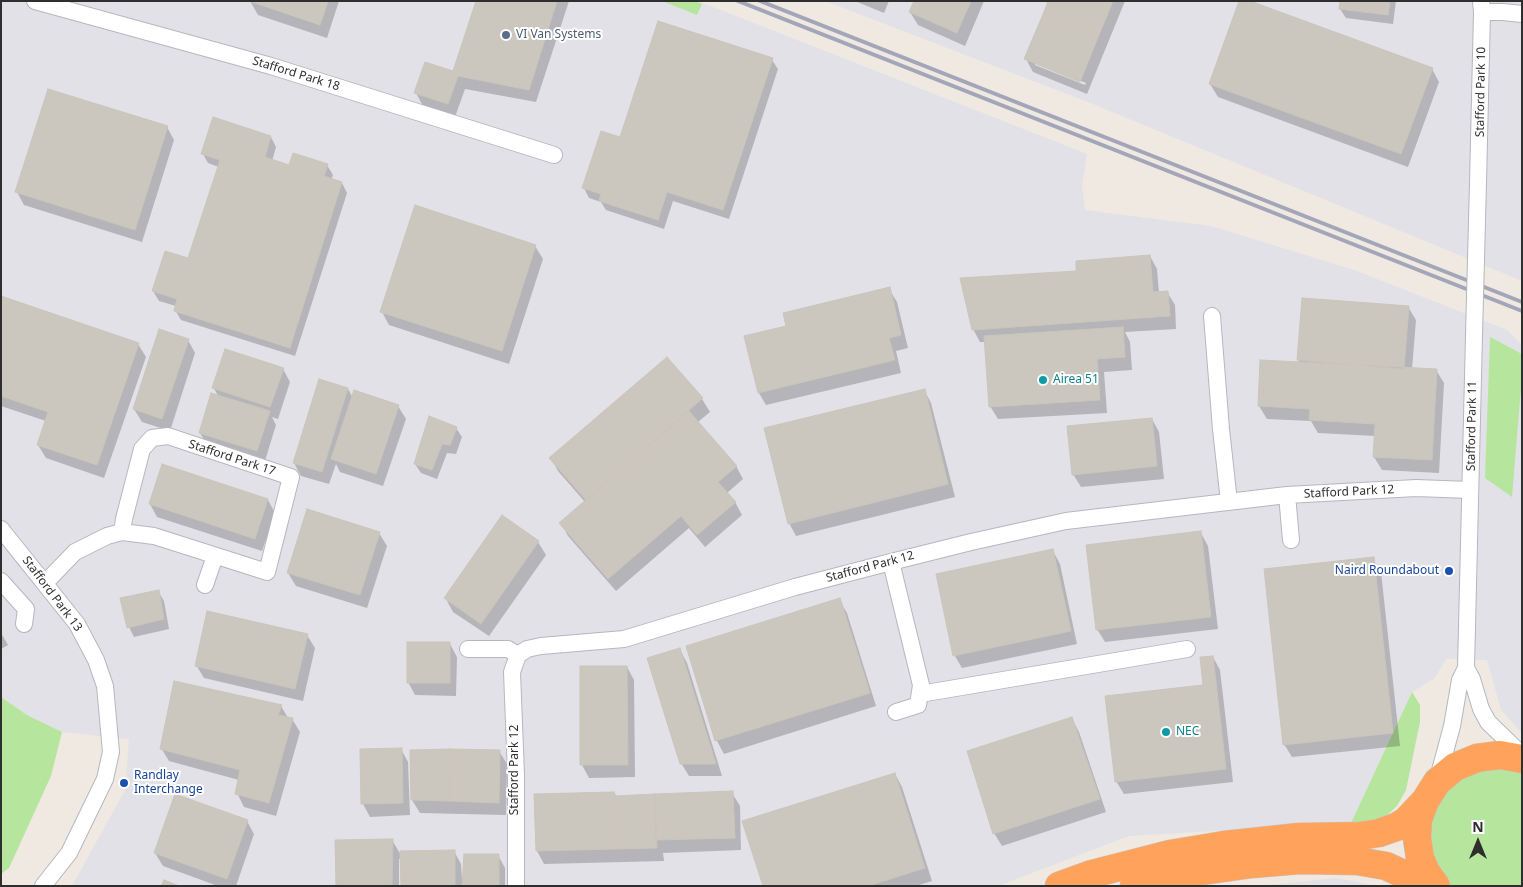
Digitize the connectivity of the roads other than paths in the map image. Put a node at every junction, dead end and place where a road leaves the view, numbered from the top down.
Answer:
1 (35, 1) edge
2 (1482, 7) edge
3 (1522, 14) edge
4 (554, 154) dead end
5 (1478, 183) joint
6 (1212, 316) dead end
7 (1470, 490) junction
8 (1287, 495) junction
9 (1229, 502) junction
10 (1, 530) edge
11 (122, 532) junction
12 (1291, 540) dead end
13 (215, 556) junction
14 (891, 562) junction
15 (1, 581) edge
16 (45, 583) junction
17 (205, 585) dead end
18 (24, 624) dead end
19 (468, 649) dead end
20 (1187, 650) dead end
21 (518, 655) junction
22 (1466, 668) junction
23 (920, 694) junction
24 (896, 712) dead end
25 (1522, 757) edge
26 (1431, 792) junction
27 (42, 885) edge
28 (516, 886) edge
29 (1058, 886) edge
30 (1134, 886) edge
31 (1429, 886) edge
32 (1436, 886) edge

1 - 4 street, Stafford Park 18
2 - 3 street
2 - 5 street, Stafford Park 10
5 - 7 street, Stafford Park 11, bridge
6 - 9 street
7 - 8 street, Stafford Park 12
7 - 22 street, Stafford Park 11
8 - 9 street, Stafford Park 12
8 - 12 street
9 - 14 street, Stafford Park 12
10 - 16 street, Stafford Park 13
11 - 13 street, Stafford Park 17
11 - 13 street, Stafford Park 17
11 - 16 street, Stafford Park 17
13 - 17 street
14 - 21 street, Stafford Park 12
14 - 23 street
15 - 18 street
16 - 27 street, Stafford Park 13
19 - 21 street
20 - 23 street
21 - 28 street, Stafford Park 12
22 - 25 street, Stafford Park 11
22 - 26 street, Stafford Park 11
23 - 24 street
25 - 26 highway
26 - 29 highway
26 - 32 highway
30 - 31 highway

